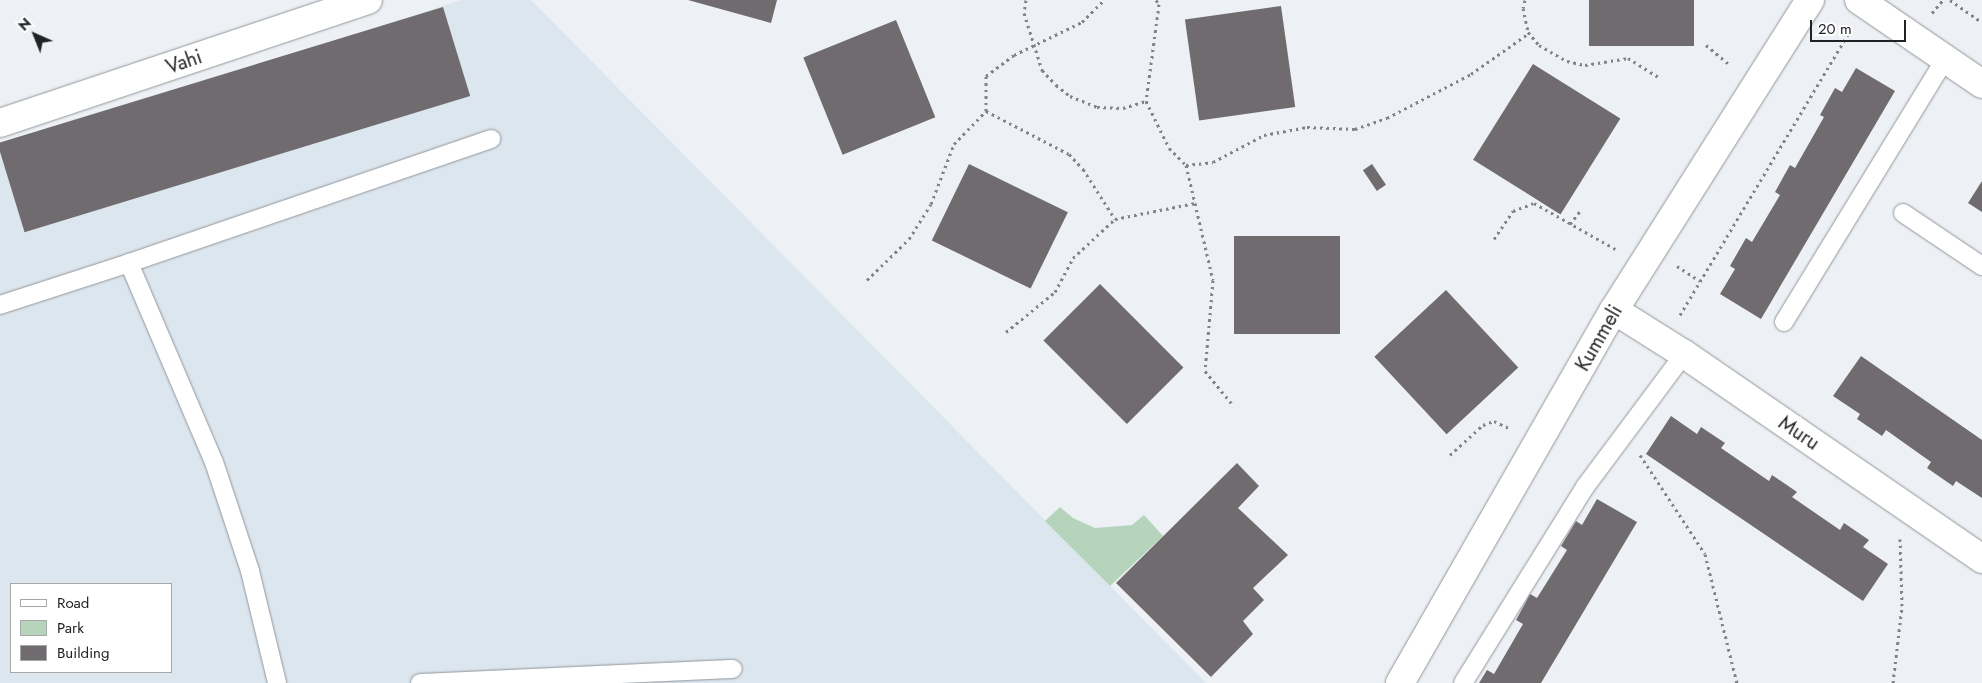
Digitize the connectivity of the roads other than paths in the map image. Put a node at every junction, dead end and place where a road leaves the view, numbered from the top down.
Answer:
1 (368, 0) edge
2 (1810, 0) edge
3 (1857, 11) edge
4 (1946, 59) junction
5 (1982, 84) edge
6 (0, 123) edge
7 (490, 139) dead end
8 (1903, 213) dead end
9 (129, 264) junction
10 (1982, 266) edge
11 (0, 305) edge
12 (1614, 310) junction
13 (1784, 322) dead end
14 (1674, 348) junction
15 (1982, 559) edge
16 (732, 669) dead end
17 (277, 683) edge
18 (420, 683) edge
19 (1400, 683) edge
20 (1463, 683) edge

1 - 6 street, Vahi
2 - 12 street, Kummeli
3 - 4 street
4 - 5 street
4 - 13 lane
7 - 9 lane
8 - 10 lane
9 - 11 lane
9 - 17 lane
12 - 14 street, Muru
12 - 19 street, Kummeli
14 - 15 street, Muru
14 - 20 lane
16 - 18 lane

